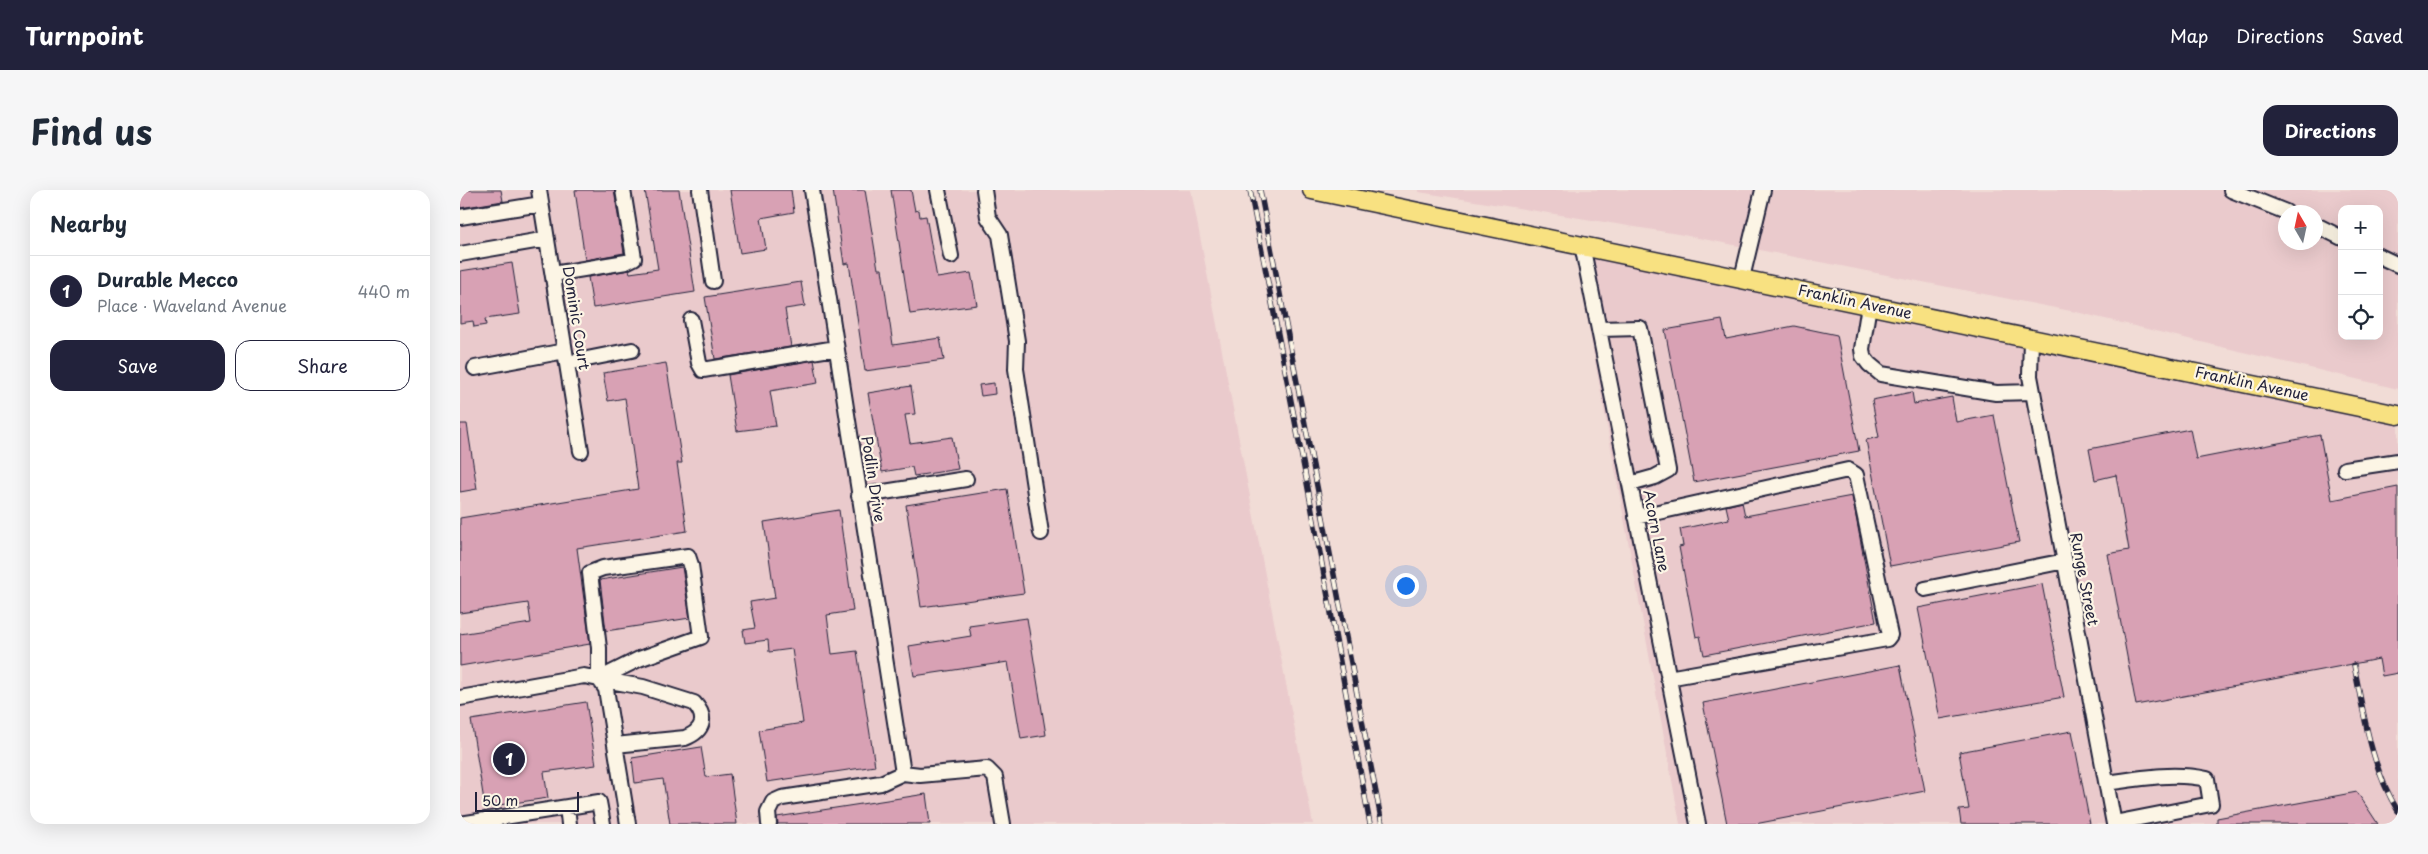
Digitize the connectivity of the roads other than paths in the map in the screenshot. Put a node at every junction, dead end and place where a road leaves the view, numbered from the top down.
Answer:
1 (623, 190) edge
2 (700, 190) edge
3 (812, 190) edge
4 (938, 190) edge
5 (984, 190) edge
6 (1312, 190) edge
7 (1763, 190) edge
8 (2231, 190) edge
9 (540, 197) edge
10 (2278, 209) edge
11 (460, 217) edge
12 (2323, 228) edge
13 (2338, 236) edge
14 (547, 239) junction
15 (1582, 245) junction
16 (460, 254) edge
17 (951, 256) dead end
18 (2383, 258) edge
19 (2398, 265) edge
20 (553, 274) junction
21 (1742, 278) junction
22 (713, 281) dead end
23 (1869, 305) junction
24 (691, 320) dead end
25 (1599, 330) junction
26 (2031, 339) junction
27 (836, 348) junction
28 (632, 350) dead end
29 (566, 357) junction
30 (475, 368) dead end
31 (2033, 392) junction
32 (2398, 415) edge
33 (581, 451) dead end
34 (2398, 460) edge
35 (2346, 469) dead end
36 (966, 479) dead end
37 (1630, 484) junction
38 (859, 496) junction
39 (1636, 517) junction
40 (1041, 534) dead end
41 (2065, 561) junction
42 (1925, 589) dead end
43 (599, 678) junction
44 (1668, 678) junction
45 (460, 698) edge
46 (615, 745) junction
47 (903, 773) junction
48 (2107, 783) junction
49 (567, 807) junction
50 (2114, 823) edge
51 (460, 824) edge
52 (569, 824) edge
53 (603, 824) edge
54 (628, 824) edge
55 (769, 824) edge
56 (1003, 824) edge
57 (1698, 824) edge

1 - 20 street
2 - 22 street
3 - 27 street, Podlin Drive
4 - 17 street
5 - 40 street
6 - 15 main road, Franklin Avenue
7 - 21 street
8 - 10 street
9 - 11 street
9 - 14 street, Dominic Court
12 - 13 street
14 - 16 street
14 - 20 street, Dominic Court
15 - 21 main road, Franklin Avenue
15 - 25 street, Acorn Lane
18 - 19 street
20 - 29 street, Dominic Court
21 - 23 main road, Franklin Avenue
23 - 26 main road, Franklin Avenue
23 - 31 street
24 - 27 street
25 - 37 street, Acorn Lane
25 - 37 street
26 - 31 street, Runge Street
26 - 32 main road, Franklin Avenue
27 - 38 street, Podlin Drive
28 - 29 street
29 - 30 street
29 - 33 street, Dominic Court
31 - 41 street, Runge Street
34 - 35 street
36 - 38 street
37 - 39 street, Acorn Lane
38 - 47 street, Podlin Drive
39 - 44 street, Acorn Lane
39 - 44 street
41 - 42 street
41 - 48 street, Runge Street
43 - 43 street
43 - 45 street
43 - 46 street
43 - 46 street
44 - 57 street, Acorn Lane
46 - 54 street
47 - 55 street
47 - 56 street
48 - 50 street, Runge Street
48 - 50 street
49 - 51 street
49 - 52 street
49 - 53 street

